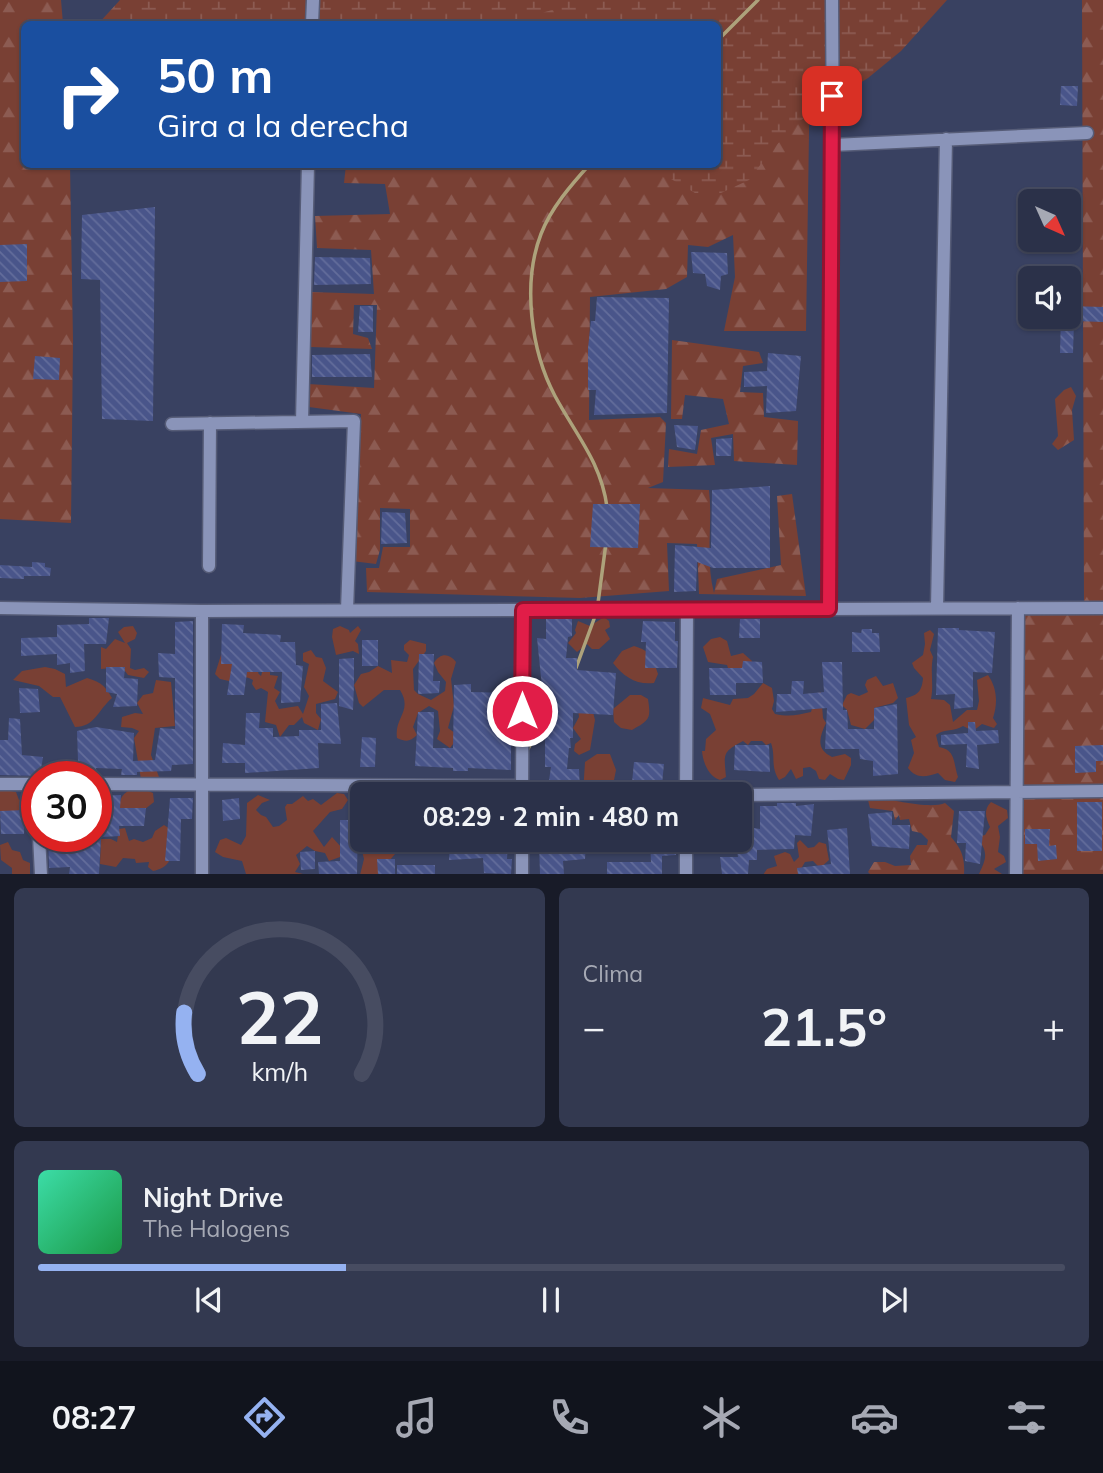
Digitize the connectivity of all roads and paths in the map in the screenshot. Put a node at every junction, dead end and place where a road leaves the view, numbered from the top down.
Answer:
1 (313, 0) edge
2 (832, 0) edge
3 (312, 21) edge
4 (1087, 133) dead end
5 (946, 139) junction
6 (833, 145) junction
7 (309, 168) edge
8 (302, 422) junction
9 (210, 423) junction
10 (172, 424) dead end
11 (209, 566) dead end
12 (0, 608) edge
13 (936, 608) junction
14 (1018, 608) junction
15 (1103, 608) edge
16 (829, 609) junction
17 (347, 610) junction
18 (523, 610) junction
19 (687, 610) junction
20 (202, 611) junction
21 (522, 782) edge
22 (686, 782) edge
23 (0, 784) edge
24 (21, 784) edge
25 (112, 784) edge
26 (202, 784) junction
27 (350, 787) edge
28 (1016, 792) junction
29 (1103, 792) edge
30 (752, 795) edge
31 (40, 852) edge
32 (522, 852) edge
33 (686, 852) edge
34 (41, 874) edge
35 (202, 874) edge
36 (522, 874) edge
37 (687, 874) edge
38 (1016, 874) edge

1 - 3 street
2 - 6 street
4 - 5 street
5 - 6 street
5 - 13 street
6 - 16 street
7 - 8 street
8 - 9 street
8 - 17 street
9 - 10 street
9 - 11 street
12 - 20 street
13 - 14 street
13 - 16 street
14 - 15 street
14 - 28 street
16 - 19 street
17 - 18 street
17 - 20 street
18 - 19 street
18 - 21 street
19 - 22 street
20 - 26 street
23 - 24 street
25 - 26 street
26 - 27 street
26 - 35 street
28 - 29 street
28 - 30 street
28 - 38 street
31 - 34 street
32 - 36 street
33 - 37 street

